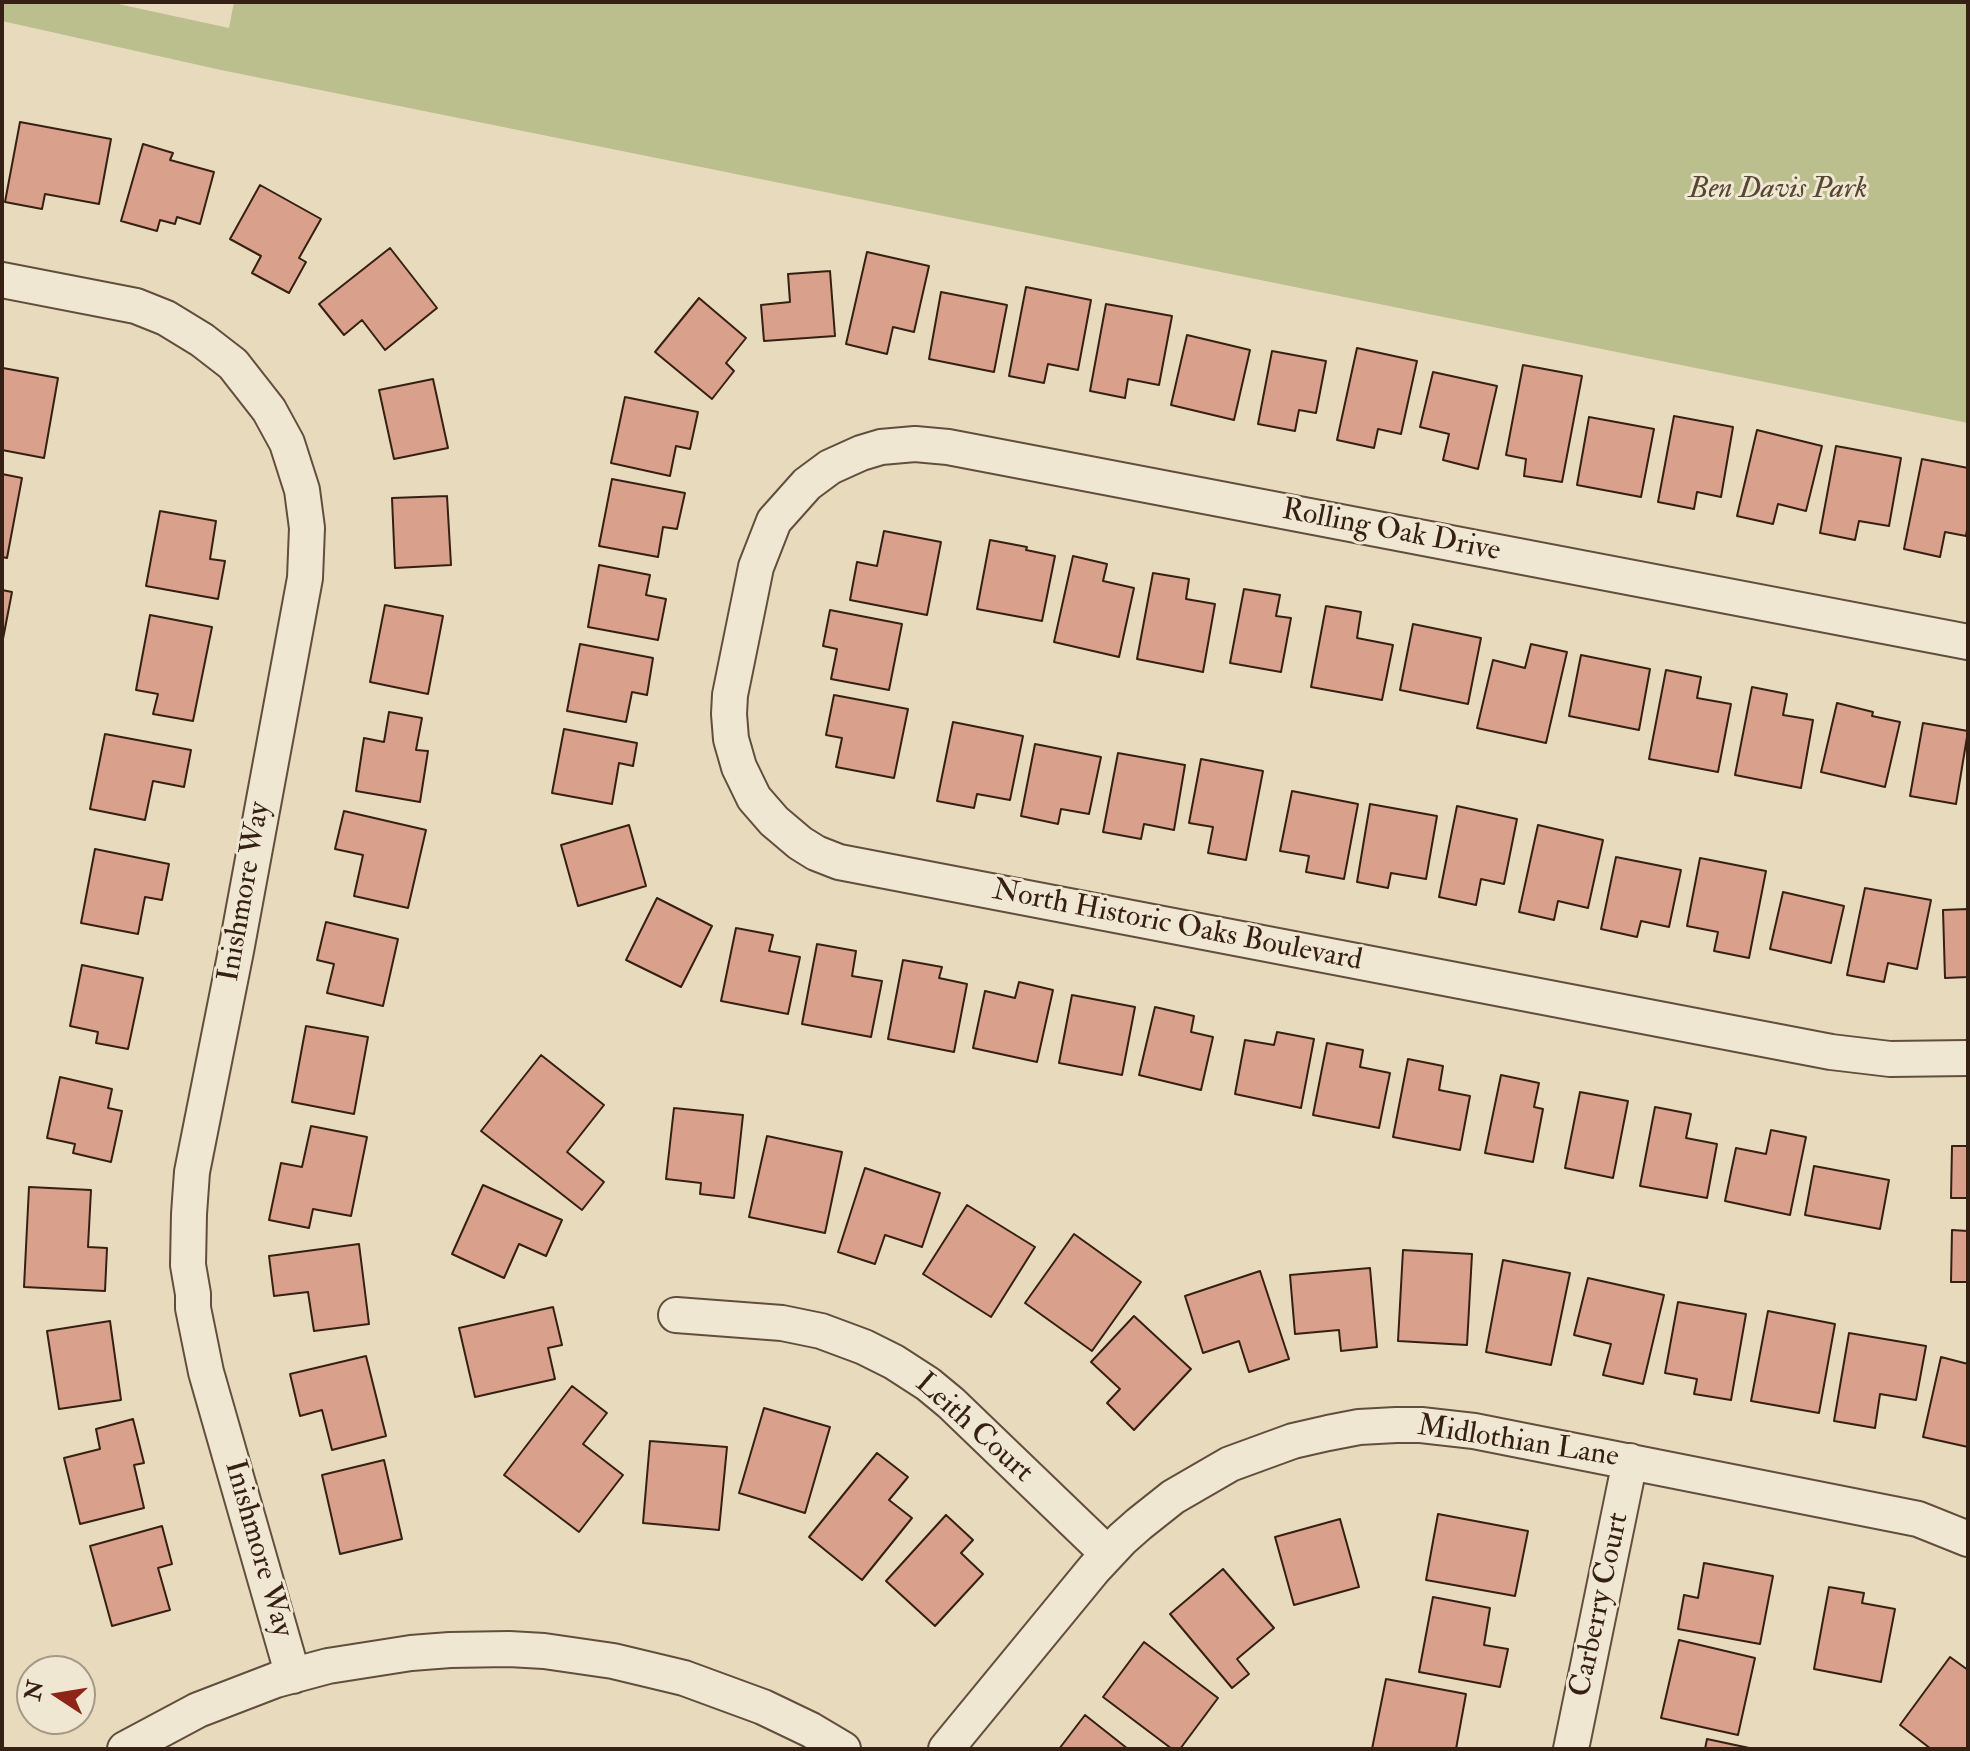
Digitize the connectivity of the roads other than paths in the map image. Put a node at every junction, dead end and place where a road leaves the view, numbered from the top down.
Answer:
1 (2, 280) edge
2 (817, 475) joint
3 (1968, 642) edge
4 (1968, 1058) edge
5 (676, 1315) dead end
6 (1630, 1461) junction
7 (1968, 1539) edge
8 (1108, 1554) junction
9 (293, 1676) junction
10 (125, 1749) edge
11 (843, 1749) edge
12 (946, 1749) edge
13 (1571, 1749) edge

1 - 9 street, Inishmore Way
2 - 3 street, Rolling Oak Drive
2 - 4 street, North Historic Oaks Boulevard
5 - 8 street, Leith Court
6 - 7 street, Midlothian Lane
6 - 8 street, Midlothian Lane
6 - 13 street, Carberry Court
8 - 12 street, Midlothian Lane
9 - 10 street
9 - 11 street

